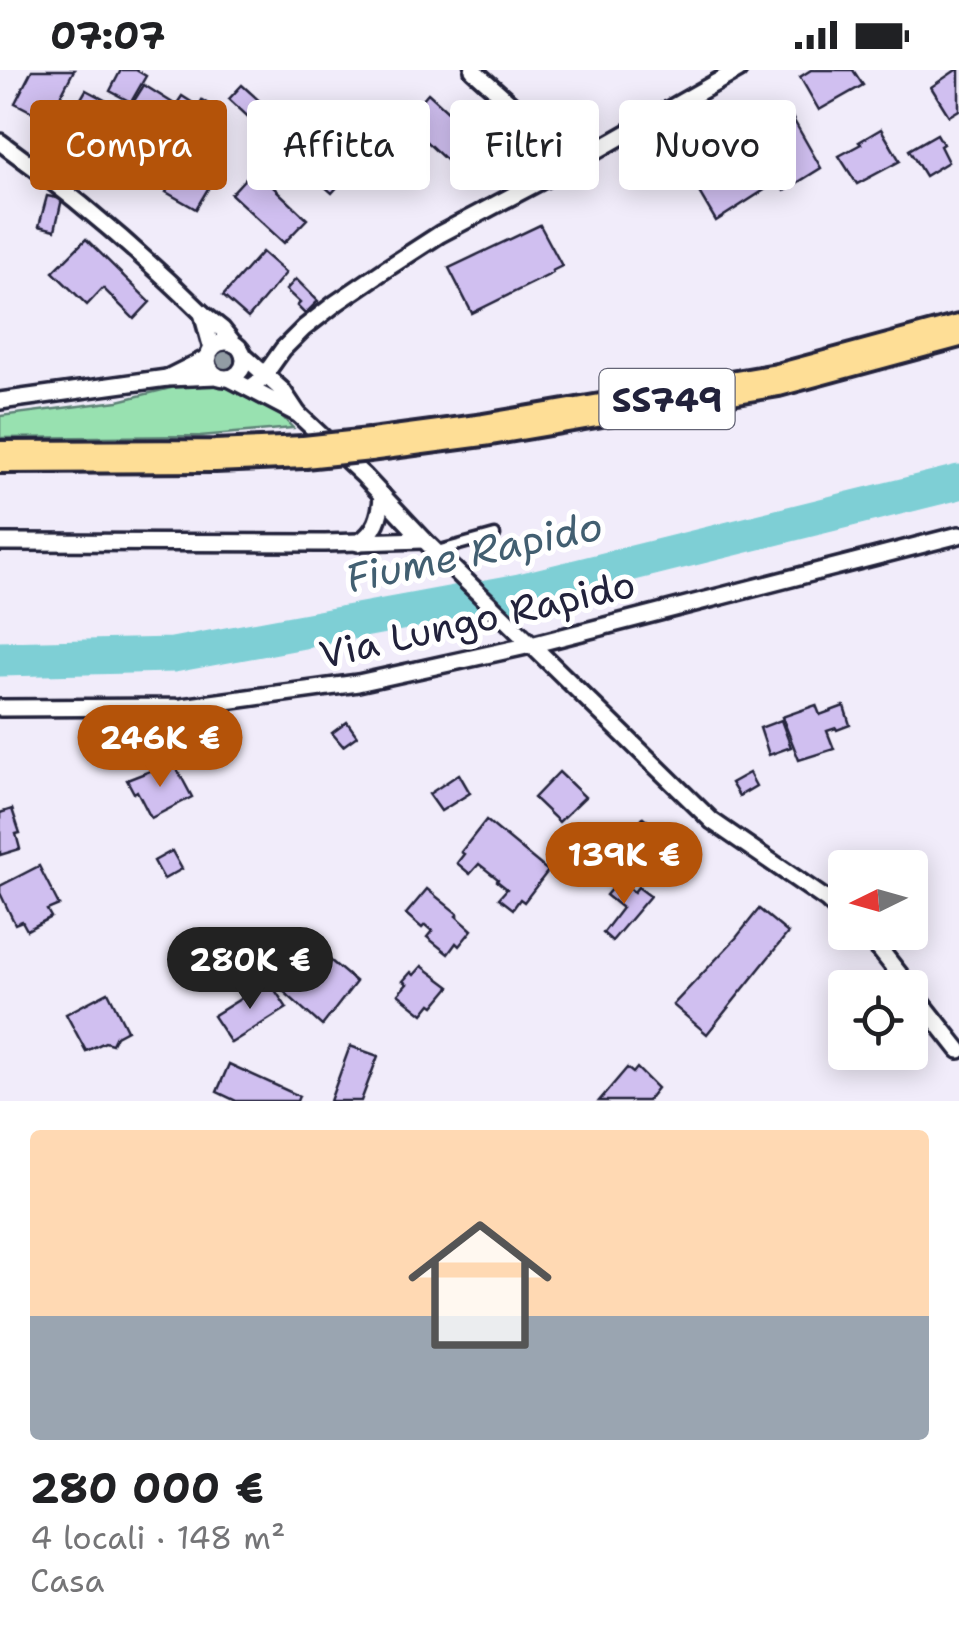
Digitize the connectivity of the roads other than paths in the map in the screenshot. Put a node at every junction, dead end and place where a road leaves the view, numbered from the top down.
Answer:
1 (473, 70) edge
2 (738, 70) edge
3 (507, 100) edge
4 (0, 142) edge
5 (599, 150) edge
6 (525, 190) edge
7 (202, 313) junction
8 (959, 331) edge
9 (239, 350) junction
10 (211, 353) junction
11 (264, 374) junction
12 (223, 377) junction
13 (167, 378) junction
14 (250, 388) junction
15 (0, 400) edge
16 (298, 414) junction
17 (0, 457) edge
18 (382, 496) junction
19 (495, 535) dead end
20 (959, 535) edge
21 (0, 542) edge
22 (358, 543) junction
23 (436, 551) junction
24 (526, 640) junction
25 (0, 708) edge
26 (828, 901) edge
27 (881, 950) edge
28 (959, 1050) edge

1 - 3 street
2 - 5 street
4 - 7 street
6 - 11 street
7 - 9 street
7 - 10 street
8 - 17 highway, SS749, bridge
9 - 10 street
9 - 11 street
9 - 12 street
10 - 12 street
10 - 13 street
11 - 14 street
11 - 16 street
12 - 13 street
12 - 14 street
13 - 15 street
14 - 16 street
16 - 18 street
18 - 22 street
18 - 23 street
19 - 23 lane
20 - 24 street, Via Lungo Rapido
21 - 22 street
22 - 23 street
23 - 24 street
24 - 25 street, Via Lungo Rapido
24 - 26 street
27 - 28 street

